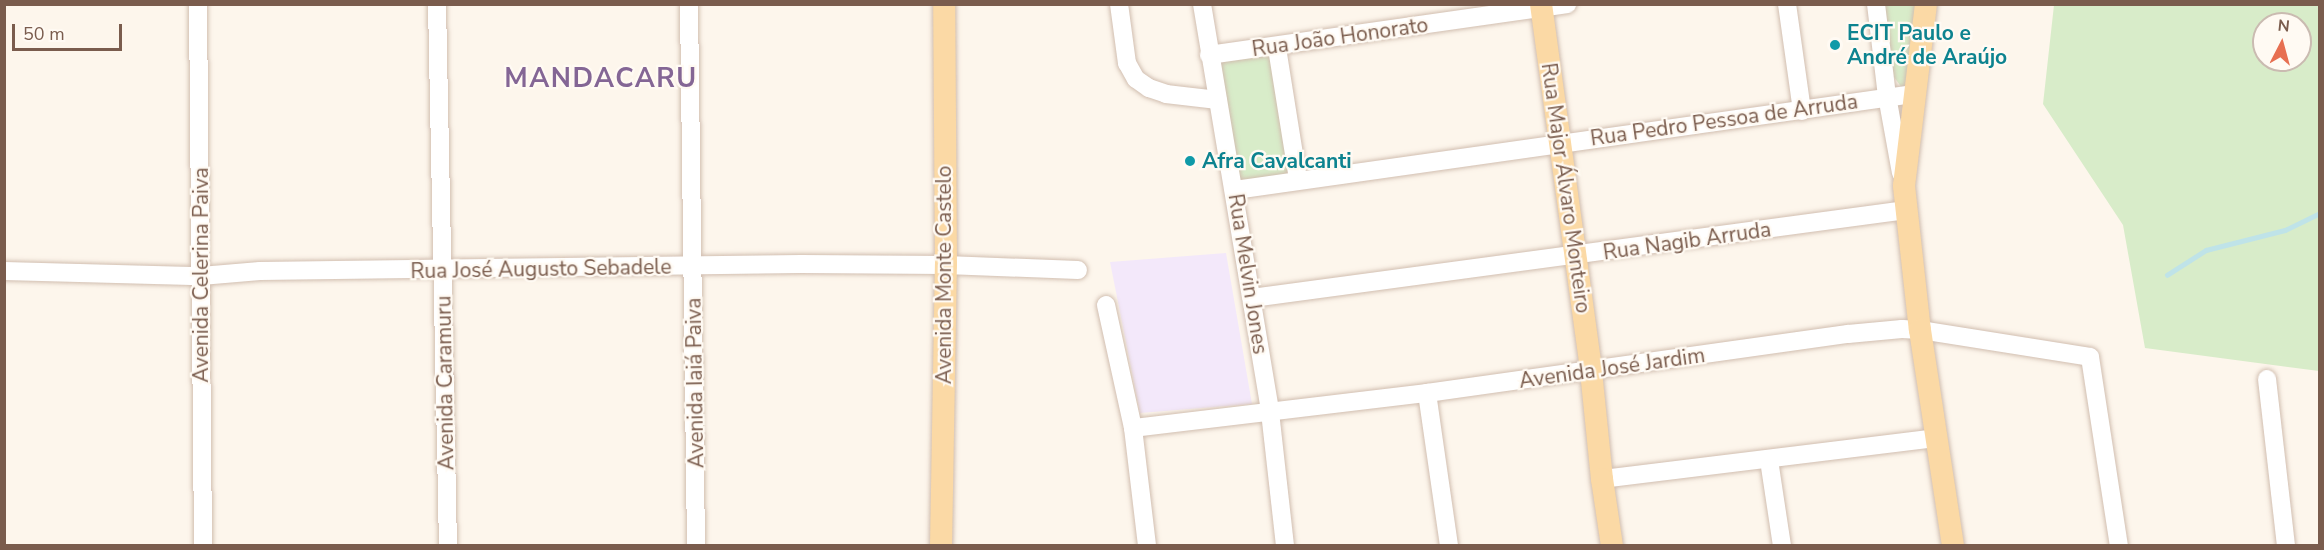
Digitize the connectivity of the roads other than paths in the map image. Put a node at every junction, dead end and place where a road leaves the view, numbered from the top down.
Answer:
1 (198, 4) edge
2 (437, 4) edge
3 (688, 4) edge
4 (944, 4) edge
5 (1119, 4) edge
6 (1202, 4) edge
7 (1567, 4) edge
8 (1787, 4) edge
9 (1876, 4) edge
10 (1926, 4) edge
11 (1541, 6) edge
12 (1277, 48) junction
13 (1209, 55) junction
14 (1914, 94) junction
15 (1887, 96) junction
16 (1218, 100) junction
17 (1802, 111) junction
18 (1561, 143) junction
19 (1298, 179) junction
20 (1904, 186) junction
21 (1235, 190) junction
22 (1906, 210) junction
23 (1576, 256) junction
24 (946, 265) junction
25 (694, 267) junction
26 (4, 270) edge
27 (443, 270) junction
28 (1078, 270) dead end
29 (201, 276) junction
30 (1252, 298) junction
31 (1106, 305) dead end
32 (1920, 330) junction
33 (1591, 371) junction
34 (2267, 379) dead end
35 (1427, 393) junction
36 (1270, 412) junction
37 (1133, 428) junction
38 (1936, 438) junction
39 (1769, 460) junction
40 (1602, 479) junction
41 (203, 546) edge
42 (448, 546) edge
43 (696, 546) edge
44 (941, 546) edge
45 (1147, 546) edge
46 (1285, 546) edge
47 (1449, 546) edge
48 (1612, 546) edge
49 (1782, 546) edge
50 (1953, 546) edge
51 (2119, 546) edge
52 (2286, 546) edge

1 - 29 street, Avenida Celerina Paiva
2 - 27 street, Avenida Caramuru
3 - 25 street, Avenida Iaiá Paiva
4 - 24 main road, Avenida Monte Castelo
5 - 16 street
6 - 13 street, Rua Melvin Jones
7 - 11 street, Rua João Honorato
8 - 17 street
9 - 15 street
10 - 14 main road
11 - 12 street, Rua João Honorato
11 - 18 main road, Rua Major Álvaro Monteiro
12 - 13 street, Rua João Honorato
12 - 19 street
13 - 16 street, Rua Melvin Jones
14 - 15 street, Rua Pedro Pessoa de Arruda
14 - 20 main road
15 - 17 street, Rua Pedro Pessoa de Arruda
15 - 20 street
16 - 21 street, Rua Melvin Jones
17 - 18 street, Rua Pedro Pessoa de Arruda
18 - 19 street, Rua Pedro Pessoa de Arruda
18 - 23 main road, Rua Major Álvaro Monteiro
19 - 21 street, Rua Pedro Pessoa de Arruda
20 - 22 main road
21 - 30 street, Rua Melvin Jones
22 - 23 street, Rua Nagib Arruda
22 - 32 main road
23 - 30 street, Rua Nagib Arruda
23 - 33 main road, Rua Major Álvaro Monteiro
24 - 25 street, Rua José Augusto Sebadele
24 - 28 street, Rua José Augusto Sebadele
24 - 44 main road, Avenida Monte Castelo
25 - 27 street, Rua José Augusto Sebadele
25 - 43 street, Avenida Iaiá Paiva
26 - 29 street, Rua José Augusto Sebadele
27 - 29 street, Rua José Augusto Sebadele
27 - 42 street, Avenida Caramuru
29 - 41 street, Avenida Celerina Paiva
30 - 36 street, Rua Melvin Jones
31 - 37 street
32 - 33 street, Avenida José Jardim
32 - 38 main road
32 - 51 street, Avenida José Jardim
33 - 35 street, Avenida José Jardim
33 - 40 main road, Rua Major Álvaro Monteiro
34 - 52 street
35 - 36 street, Avenida José Jardim
35 - 47 street
36 - 37 street, Avenida José Jardim
36 - 46 street, Rua Melvin Jones
37 - 45 street
38 - 39 street
38 - 50 main road
39 - 40 street
39 - 49 street
40 - 48 main road, Rua Major Álvaro Monteiro

